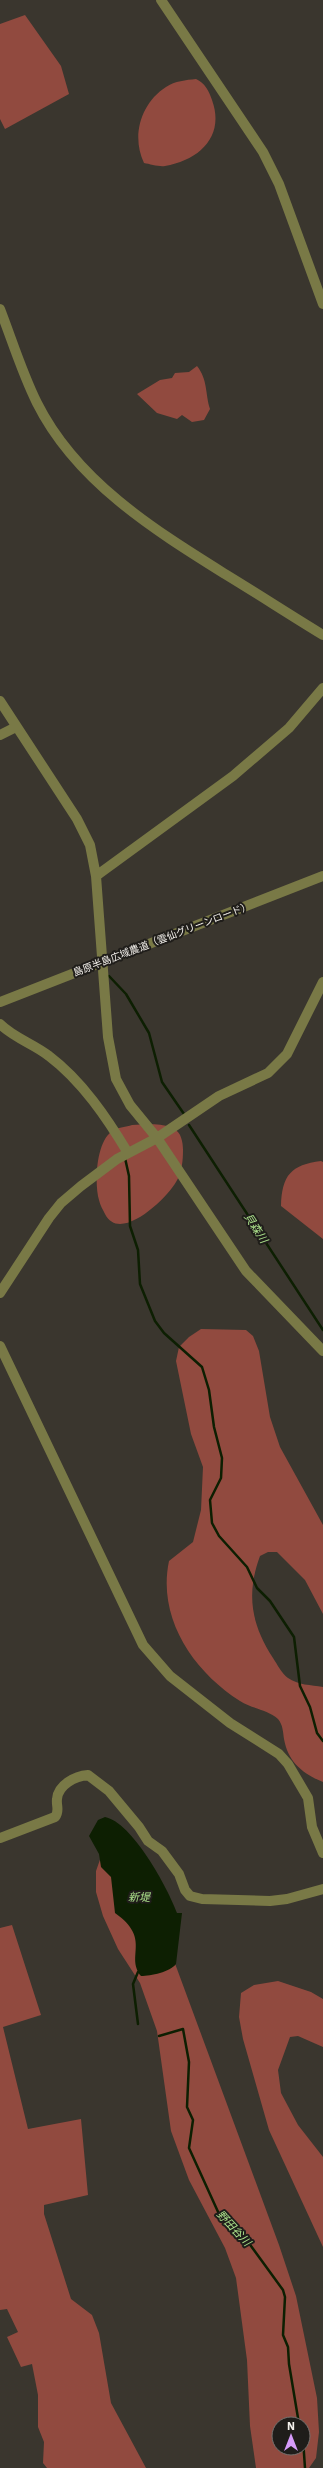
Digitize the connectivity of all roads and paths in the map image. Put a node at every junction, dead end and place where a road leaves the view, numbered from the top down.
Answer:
1 (161, 0) edge
2 (323, 304) edge
3 (0, 309) edge
4 (323, 635) edge
5 (323, 688) edge
6 (0, 701) edge
7 (16, 726) junction
8 (0, 735) edge
9 (96, 876) junction
10 (323, 876) edge
11 (102, 963) junction
12 (323, 982) edge
13 (0, 1002) edge
14 (0, 1024) edge
15 (157, 1138) junction
16 (128, 1153) junction
17 (0, 1293) edge
18 (0, 1346) edge
19 (323, 1351) edge
20 (0, 1838) edge
21 (323, 1853) edge
22 (323, 1889) edge

1 - 2 street
3 - 4 street
5 - 9 street
6 - 7 street
7 - 8 street
7 - 9 street
9 - 11 street
10 - 11 street, 島原半島広域農道（雲仙グリーンロード）
11 - 13 street, 島原半島広域農道（雲仙グリーンロード）
11 - 15 street
12 - 15 street
14 - 16 street
15 - 16 street
15 - 19 street
16 - 17 street
18 - 21 street
20 - 22 street

